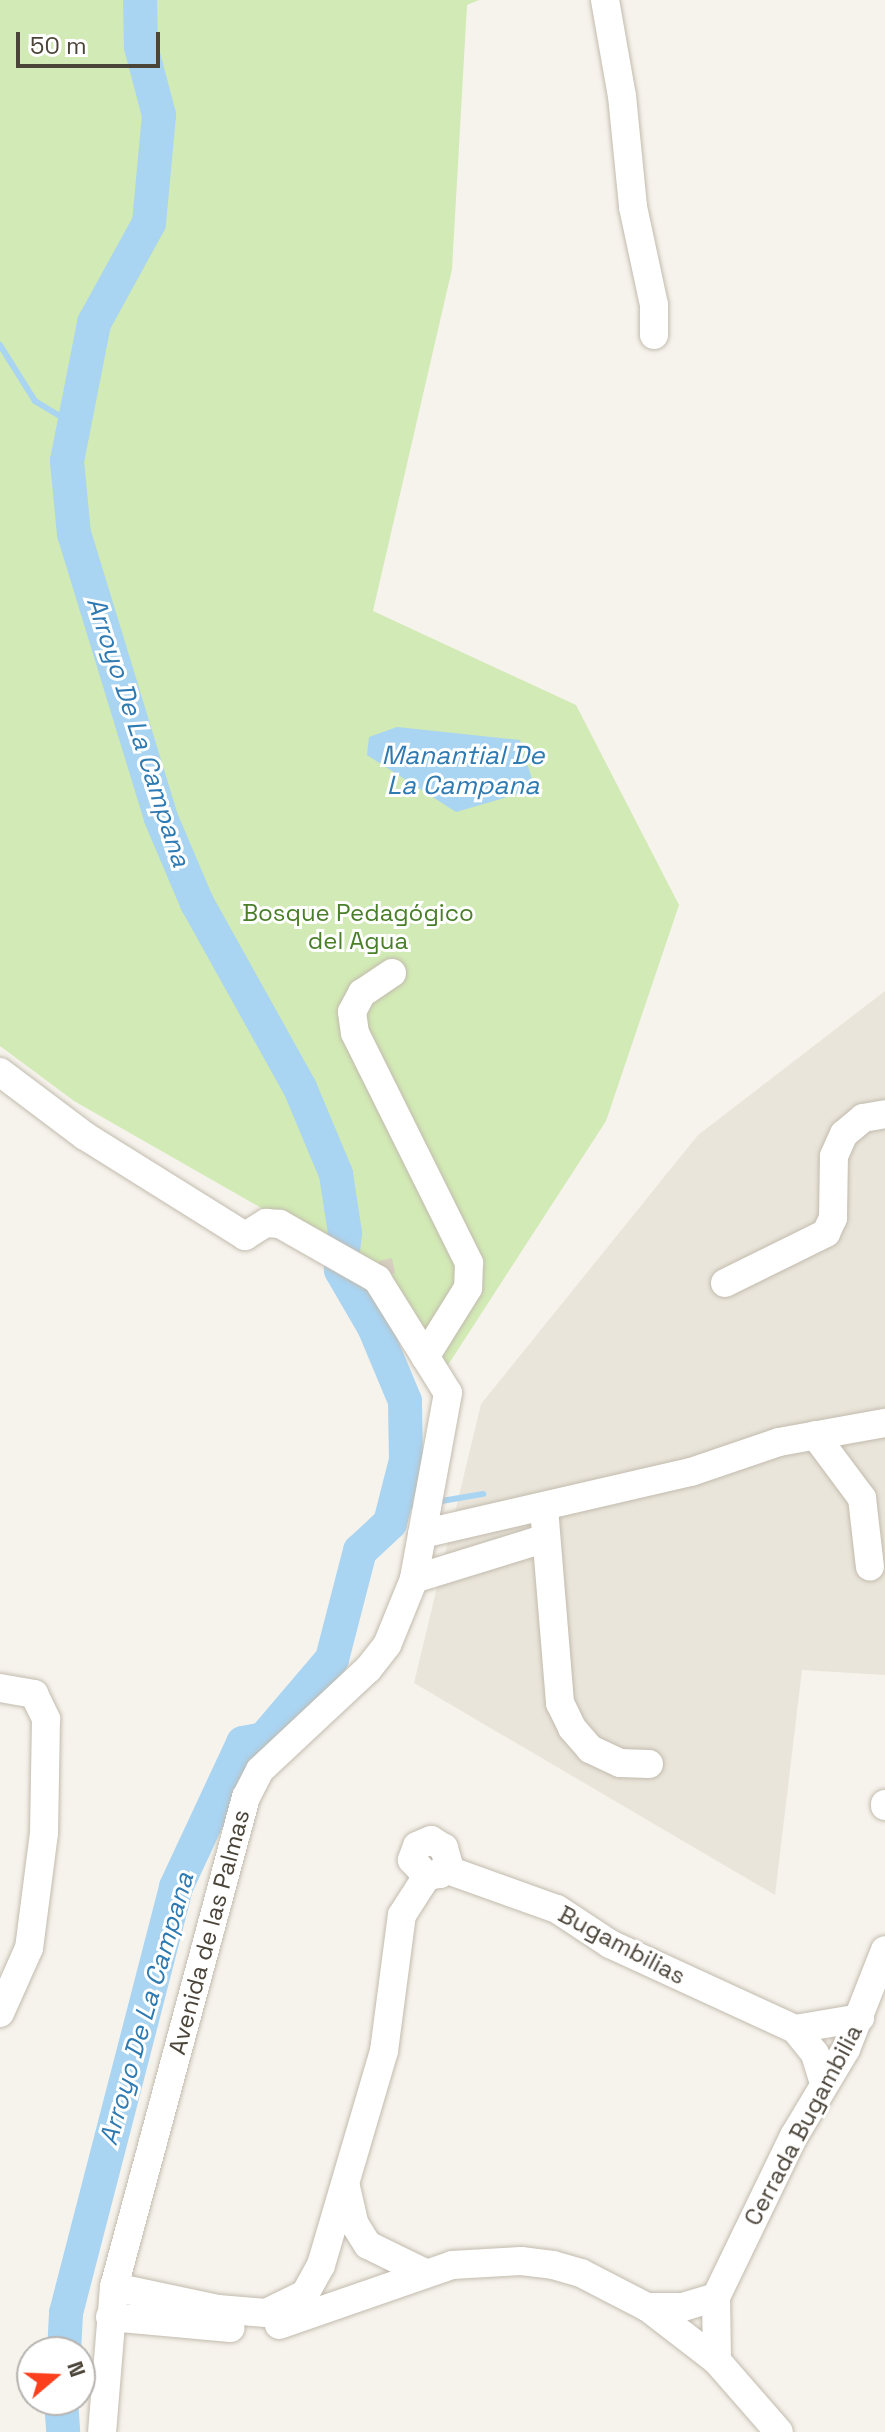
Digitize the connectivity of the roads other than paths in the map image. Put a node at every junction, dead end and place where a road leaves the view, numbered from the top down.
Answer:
1 (605, 0) edge
2 (654, 335) dead end
3 (392, 973) dead end
4 (0, 1072) edge
5 (885, 1114) edge
6 (725, 1283) dead end
7 (425, 1357) junction
8 (885, 1423) edge
9 (815, 1435) junction
10 (543, 1524) junction
11 (422, 1536) junction
12 (870, 1567) dead end
13 (0, 1688) edge
14 (649, 1764) dead end
15 (885, 1950) edge
16 (0, 2013) edge
17 (860, 2018) junction
18 (795, 2029) junction
19 (824, 2083) junction
20 (346, 2183) junction
21 (423, 2272) junction
22 (114, 2287) junction
23 (716, 2297) junction
24 (647, 2307) junction
25 (110, 2317) junction
26 (717, 2361) junction
27 (102, 2432) edge
28 (779, 2432) edge

1 - 2 street
3 - 7 street
4 - 7 street
5 - 6 street
7 - 11 street, Avenida de las Palmas
8 - 9 street
9 - 10 street
9 - 12 street
10 - 11 street
10 - 11 street
10 - 14 street
11 - 22 street, Avenida de las Palmas
13 - 16 street
15 - 17 street, Cerrada Bugambilia
17 - 18 street
17 - 19 street, Cerrada Bugambilia
18 - 19 street
18 - 20 street, Bugambilias
19 - 23 street, Cerrada Bugambilia
20 - 21 street
20 - 22 street
21 - 24 street
21 - 25 street
22 - 25 street, Avenida de las Palmas
23 - 24 street
23 - 26 street, Cerrada Bugambilia
24 - 26 street
25 - 27 street, Avenida de las Palmas
26 - 28 street

